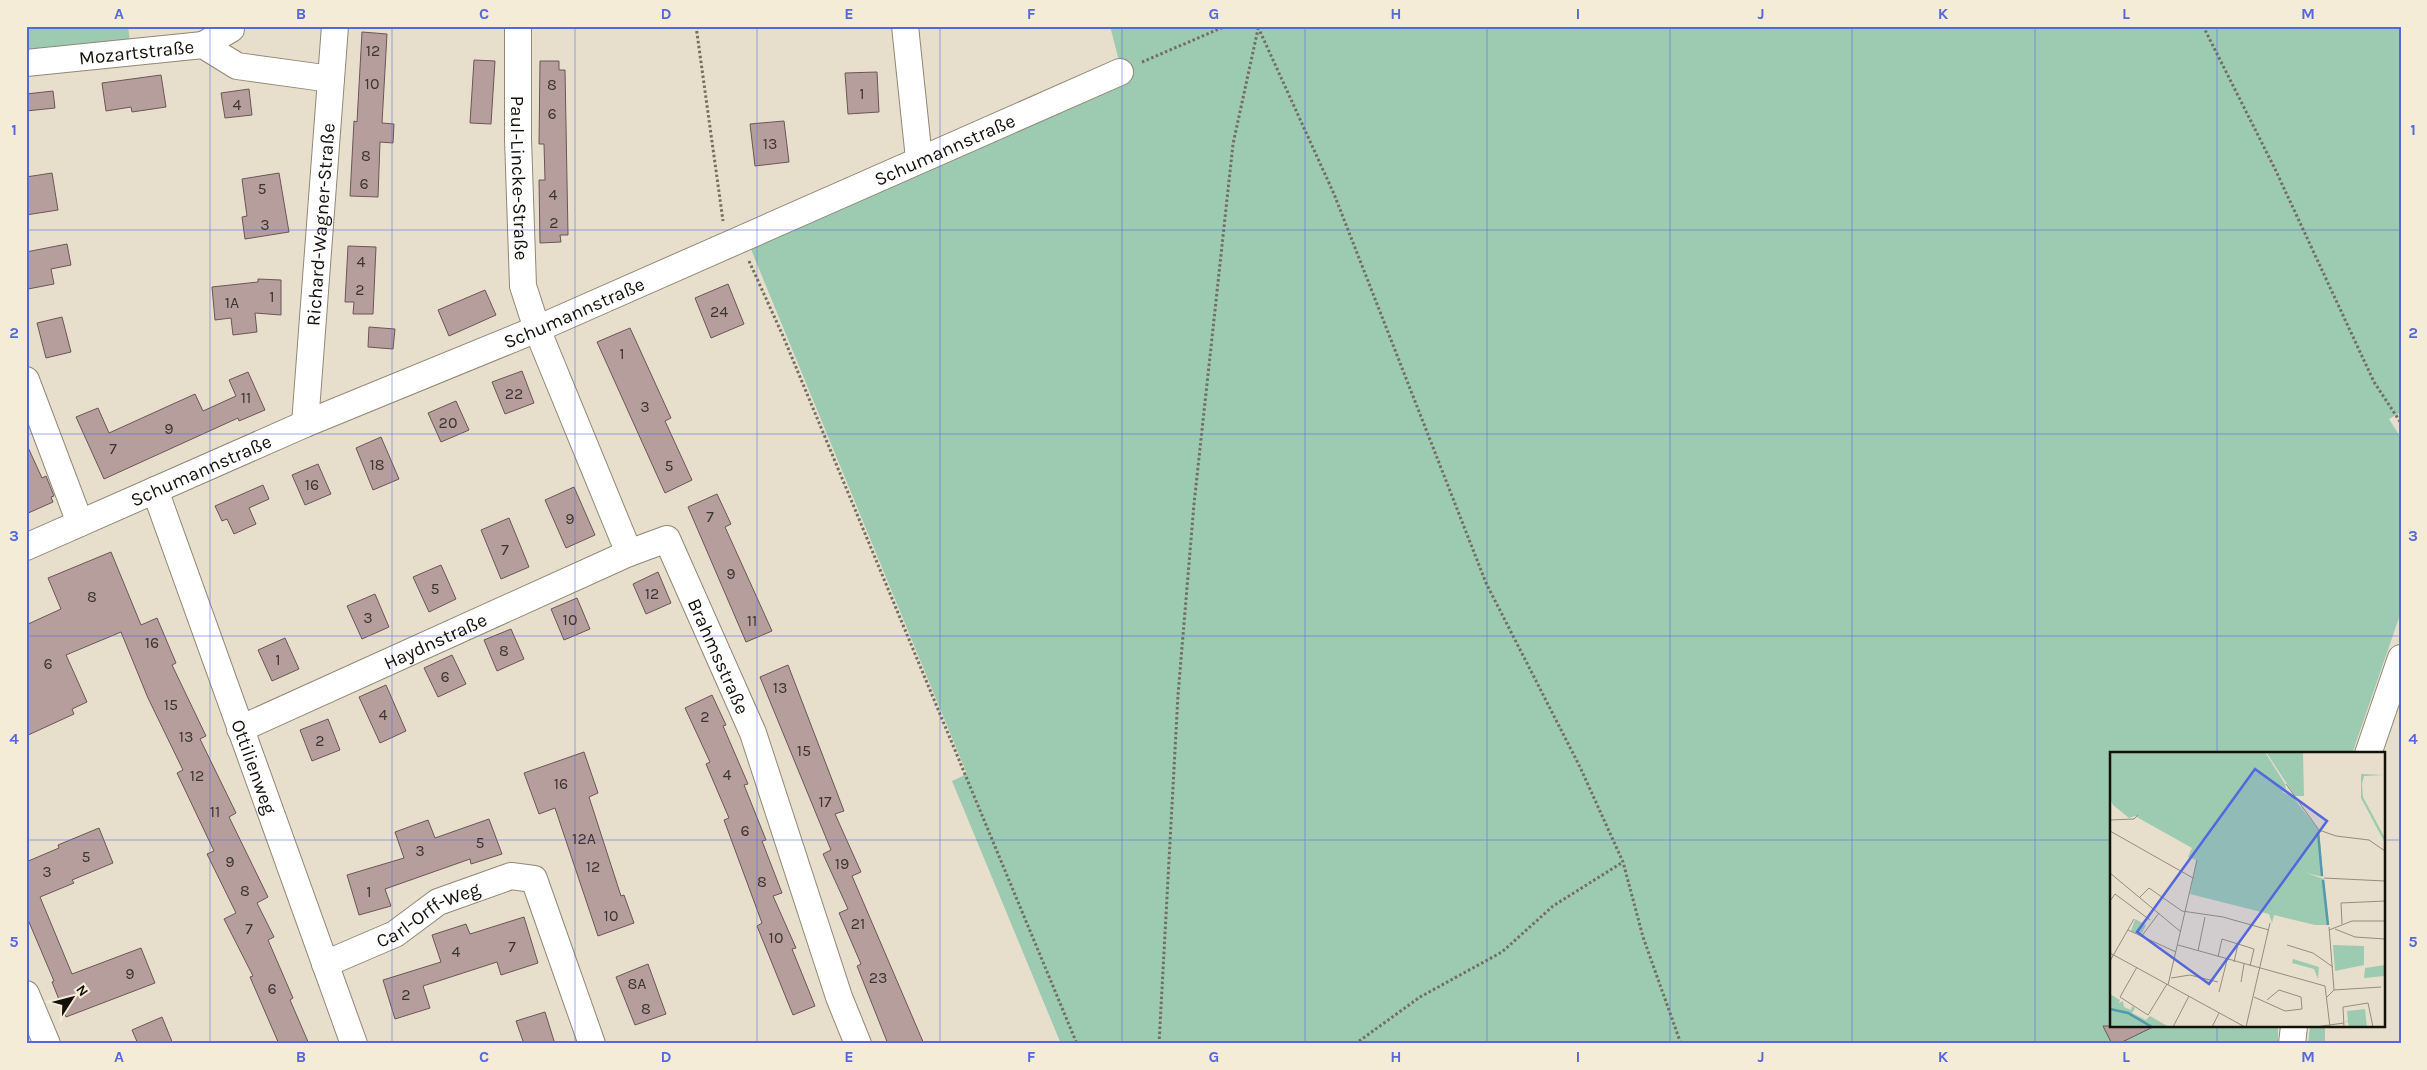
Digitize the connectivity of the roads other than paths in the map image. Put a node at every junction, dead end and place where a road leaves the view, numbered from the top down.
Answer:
1 (231, 26) edge
2 (335, 26) edge
3 (518, 26) edge
4 (905, 26) edge
5 (202, 45) junction
6 (26, 63) edge
7 (1120, 72) road end
8 (331, 78) junction
9 (919, 159) junction
10 (537, 328) junction
11 (26, 380) edge
12 (305, 424) junction
13 (155, 490) junction
14 (80, 523) junction
15 (26, 547) edge
16 (629, 553) junction
17 (2401, 658) edge
18 (240, 728) junction
19 (2369, 752) edge
20 (325, 964) junction
21 (26, 994) edge
22 (2294, 1028) edge
23 (47, 1044) edge
24 (354, 1044) edge
25 (592, 1044) edge
26 (858, 1044) edge
27 (2292, 1044) edge

1 - 5 street
2 - 8 street, Richard-Wagner-Straße
3 - 10 street, Paul-Lincke-Straße
4 - 9 street
5 - 6 street, Mozartstraße
5 - 8 street, Mozartstraße
7 - 9 street, Schumannstraße
8 - 12 street, Richard-Wagner-Straße
9 - 10 street, Schumannstraße
10 - 12 street, Schumannstraße
10 - 16 street
11 - 14 street
12 - 13 street, Schumannstraße
13 - 14 street, Schumannstraße
13 - 18 street, Ottilienweg
14 - 15 street, Schumannstraße
16 - 18 street, Haydnstraße
16 - 26 street, Brahmsstraße
17 - 19 street
18 - 20 street, Ottilienweg
20 - 24 street, Ottilienweg
20 - 25 street, Carl-Orff-Weg
21 - 23 street
22 - 27 street

